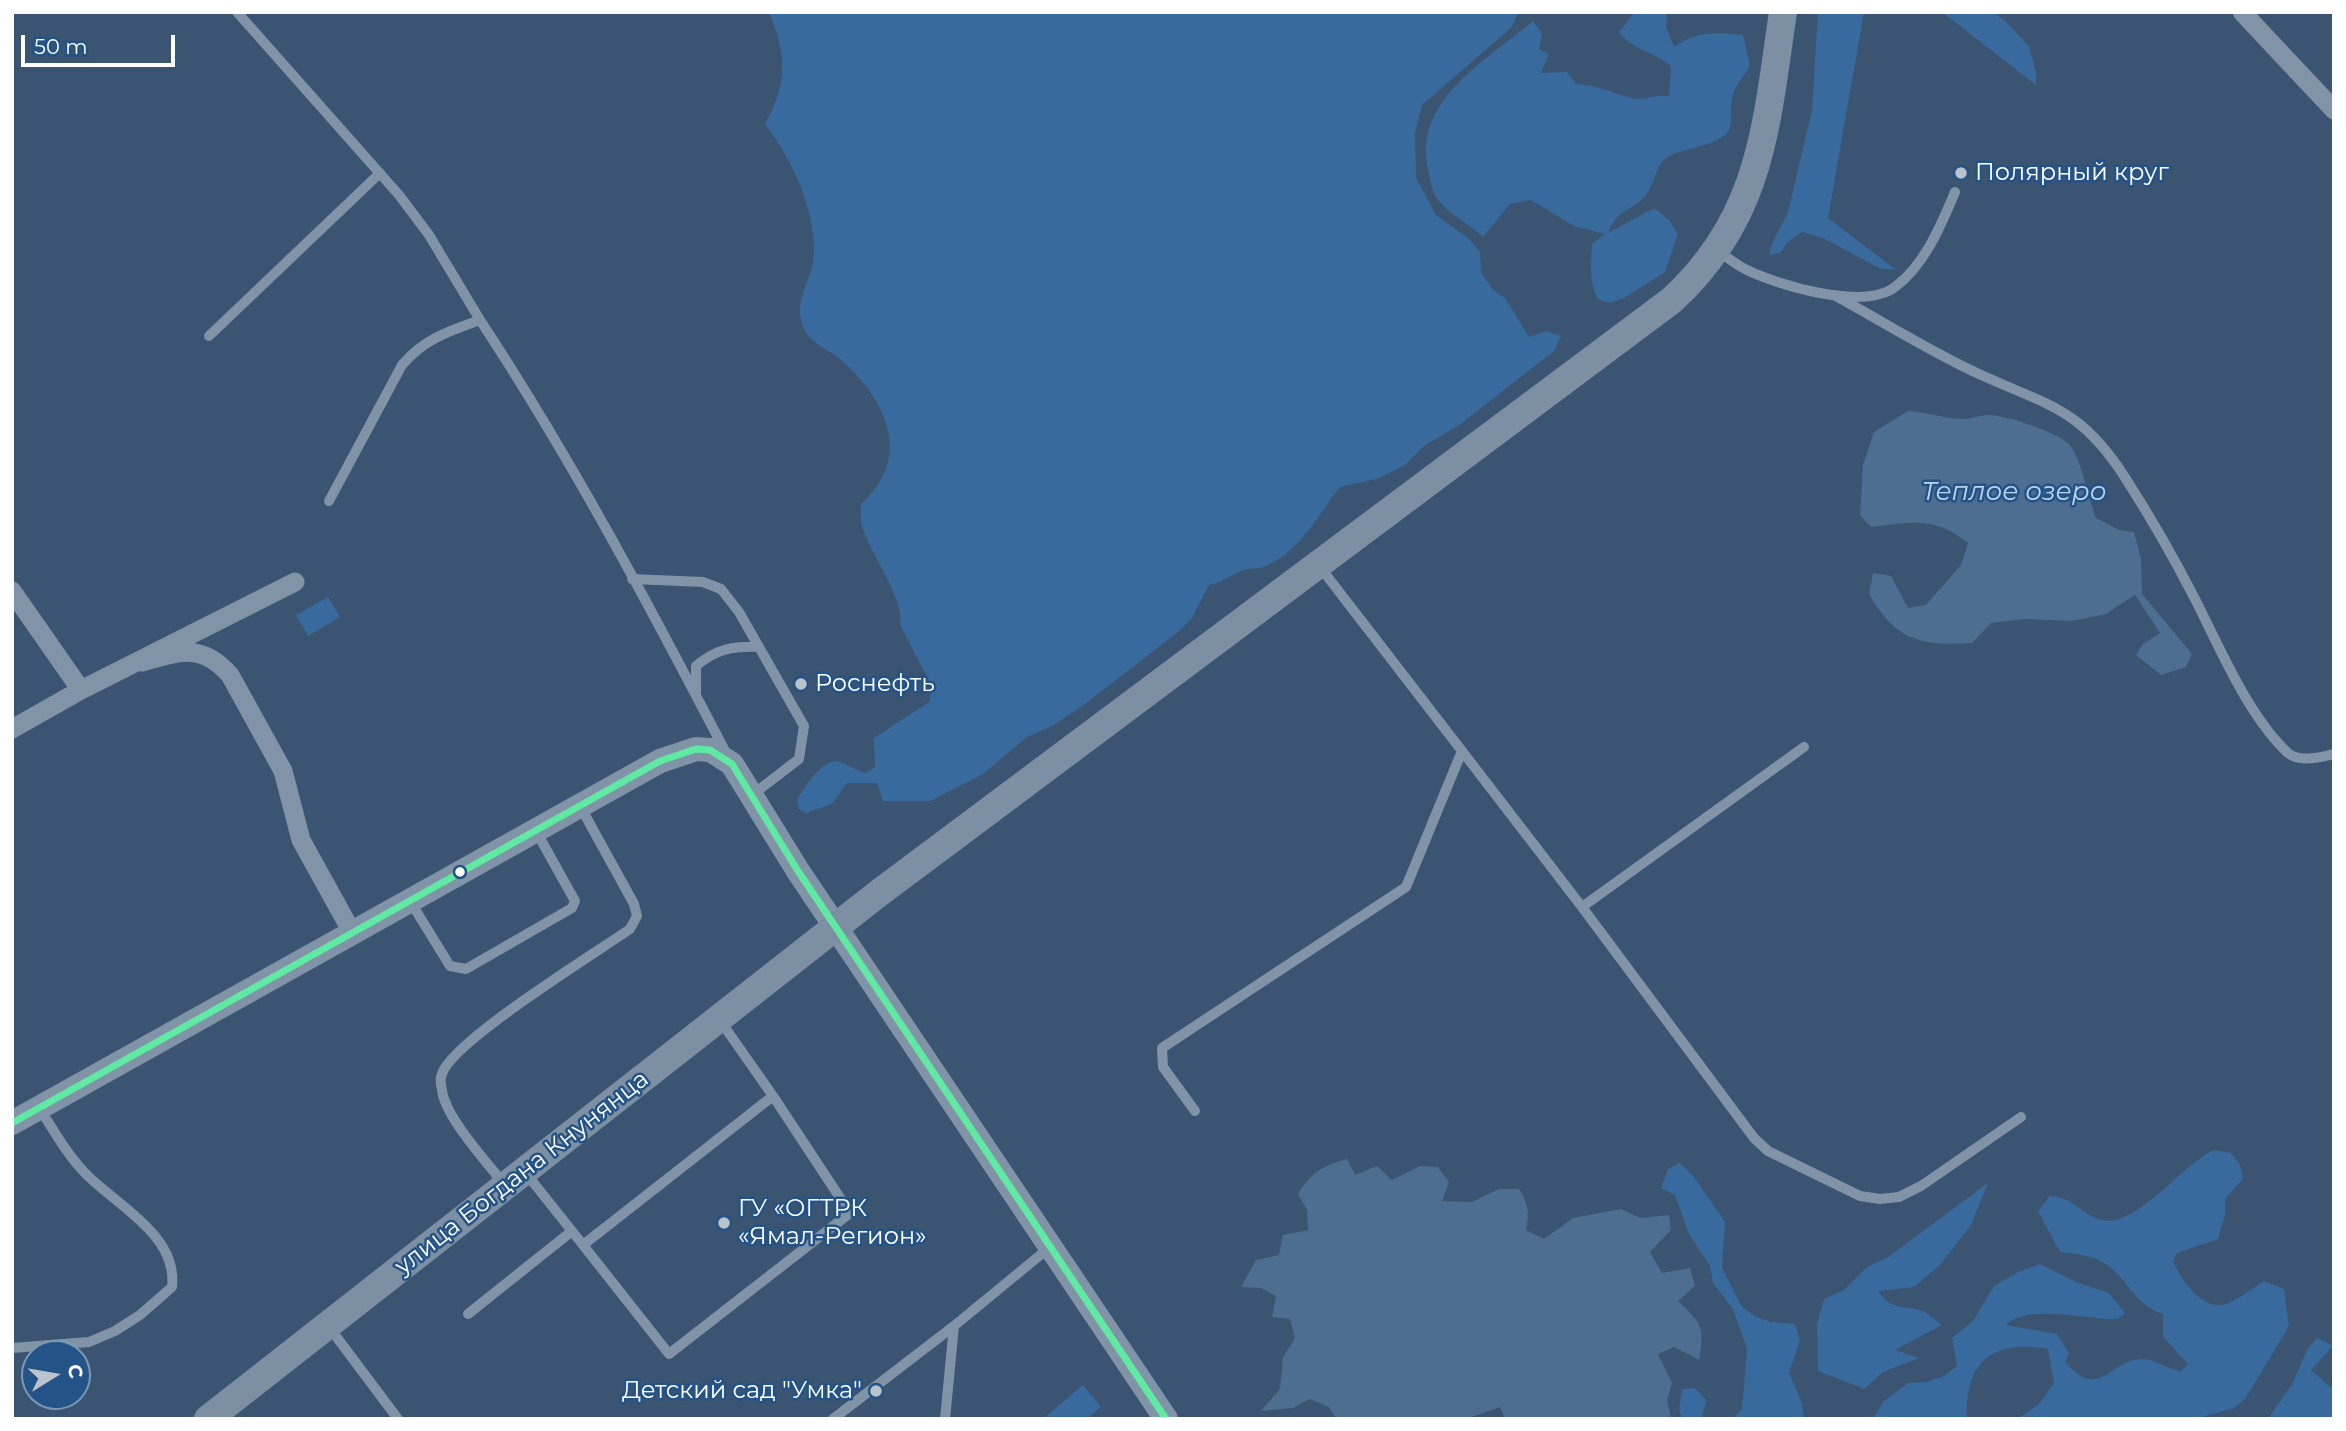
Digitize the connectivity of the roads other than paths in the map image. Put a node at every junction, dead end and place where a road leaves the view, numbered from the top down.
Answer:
1 (237, 12) edge
2 (1783, 12) edge
3 (2242, 12) edge
4 (2334, 110) edge
5 (380, 173) junction
6 (1955, 192) dead end
7 (1718, 250) junction
8 (1834, 295) junction
9 (480, 320) junction
10 (209, 336) dead end
11 (329, 501) dead end
12 (1318, 564) junction
13 (632, 579) junction
14 (295, 582) dead end
15 (12, 590) edge
16 (759, 647) junction
17 (142, 662) junction
18 (81, 690) junction
19 (696, 694) junction
20 (12, 729) edge
21 (1804, 747) dead end
22 (1461, 751) junction
23 (2334, 754) edge
24 (732, 764) junction
25 (751, 795) junction
26 (580, 806) junction
27 (536, 830) junction
28 (410, 901) junction
29 (1582, 907) junction
30 (836, 927) junction
31 (353, 933) junction
32 (719, 1019) junction
33 (773, 1096) junction
34 (39, 1108) junction
35 (1195, 1111) dead end
36 (2021, 1117) dead end
37 (12, 1123) edge
38 (515, 1178) junction
39 (572, 1231) junction
40 (583, 1245) junction
41 (1050, 1247) junction
42 (468, 1314) dead end
43 (327, 1325) junction
44 (954, 1326) junction
45 (12, 1348) edge
46 (208, 1419) edge
47 (398, 1419) edge
48 (833, 1419) edge
49 (945, 1419) edge
50 (1166, 1419) edge

1 - 5 lane
2 - 7 main road, улица Богдана Кнунянца
3 - 4 street
5 - 9 lane
5 - 10 lane
6 - 8 lane
7 - 8 lane
7 - 12 main road, улица Богдана Кнунянца
8 - 23 lane
9 - 11 lane
9 - 13 lane
12 - 22 lane
12 - 30 main road, улица Богдана Кнунянца
13 - 16 lane
13 - 19 lane
14 - 17 street
15 - 18 street
16 - 19 lane
16 - 25 lane
17 - 18 street
17 - 31 street
18 - 20 street
19 - 24 lane
21 - 29 lane
22 - 29 lane
22 - 35 lane
24 - 25 street
24 - 26 street
25 - 30 street
26 - 27 street
26 - 38 lane
27 - 28 street
27 - 28 lane
28 - 31 street
29 - 36 lane
30 - 32 main road, улица Богдана Кнунянца
30 - 41 street
31 - 34 street
32 - 33 lane
32 - 38 main road, улица Богдана Кнунянца
33 - 40 lane
33 - 40 lane
34 - 37 street
34 - 45 lane
38 - 39 lane
38 - 43 main road, улица Богдана Кнунянца
39 - 40 lane
39 - 42 lane
41 - 44 lane
41 - 50 street
43 - 46 main road, улица Богдана Кнунянца
43 - 47 lane
44 - 48 lane
44 - 49 lane

